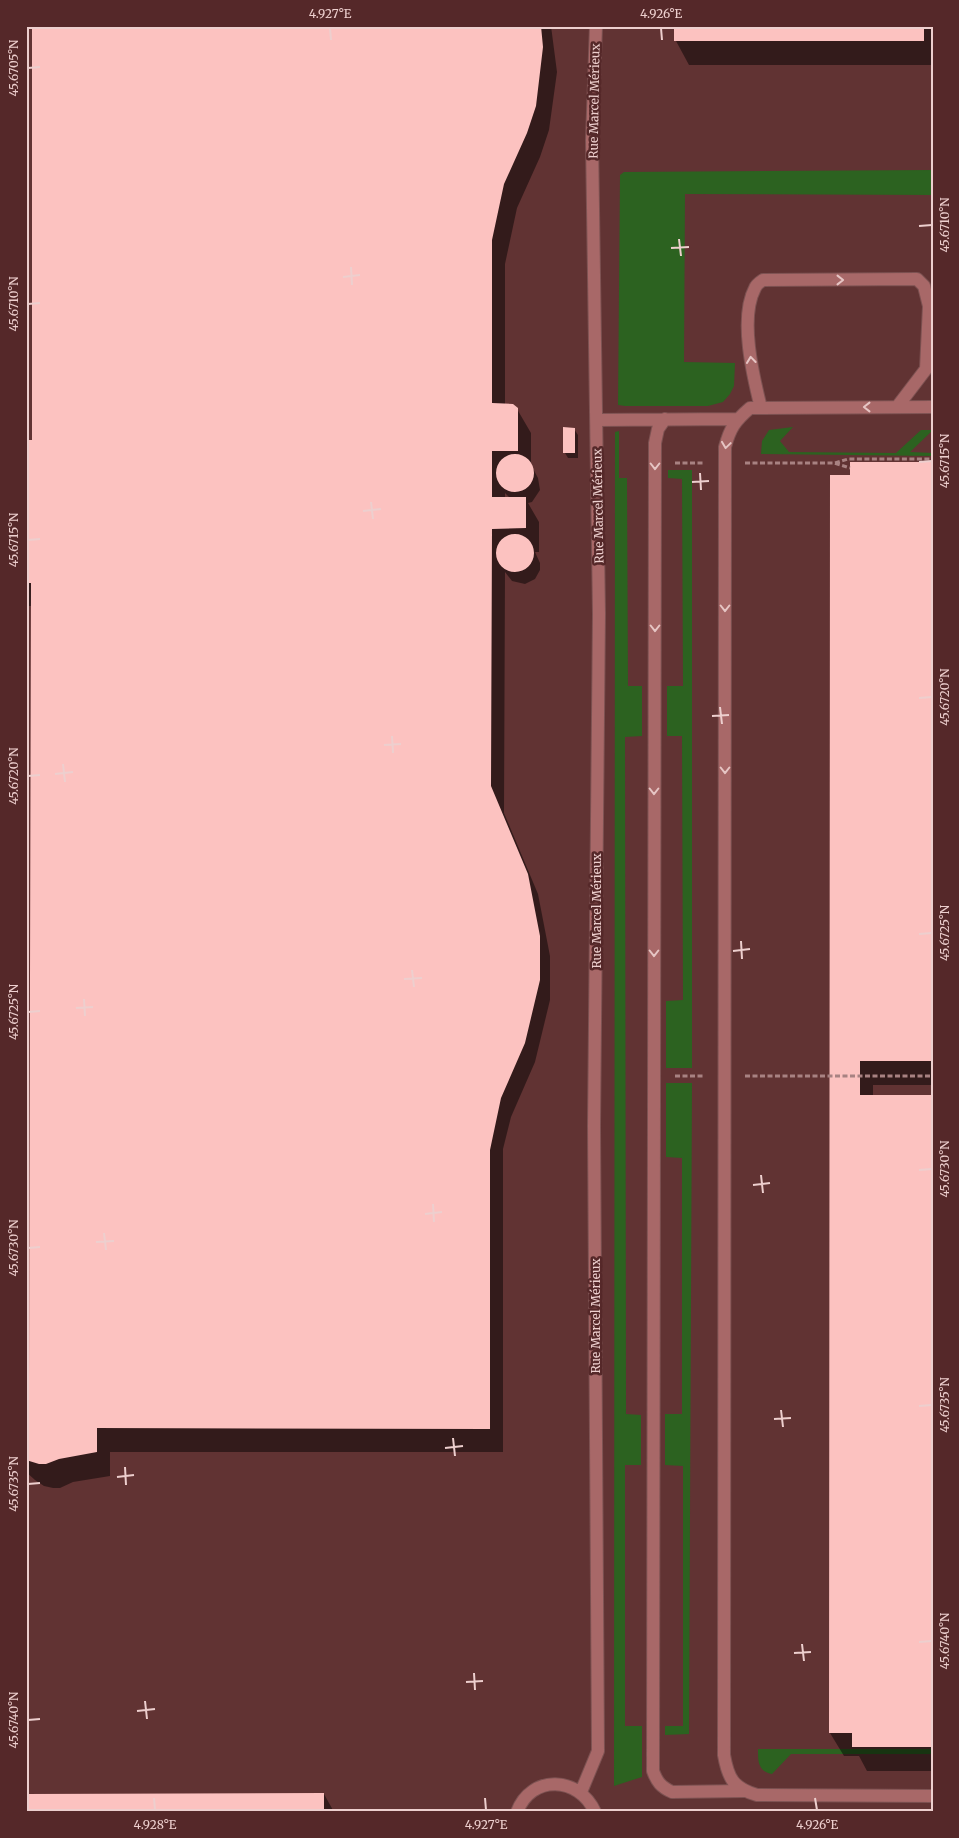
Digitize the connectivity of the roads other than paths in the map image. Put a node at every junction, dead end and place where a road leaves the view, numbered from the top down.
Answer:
1 (596, 26) edge
2 (897, 407) junction
3 (933, 407) edge
4 (761, 408) junction
5 (665, 419) junction
6 (736, 419) junction
7 (597, 420) junction
8 (744, 1791) junction
9 (581, 1792) junction
10 (933, 1796) edge
11 (517, 1812) edge
12 (595, 1812) edge

1 - 7 street, Rue Marcel Mérieux
2 - 3 street
2 -> 4 street
4 -> 2 street
4 - 6 street
5 - 6 street
5 - 7 street
5 -> 8 street
6 -> 8 street
7 - 9 street, Rue Marcel Mérieux
8 - 10 street
9 - 11 street
9 - 12 street

